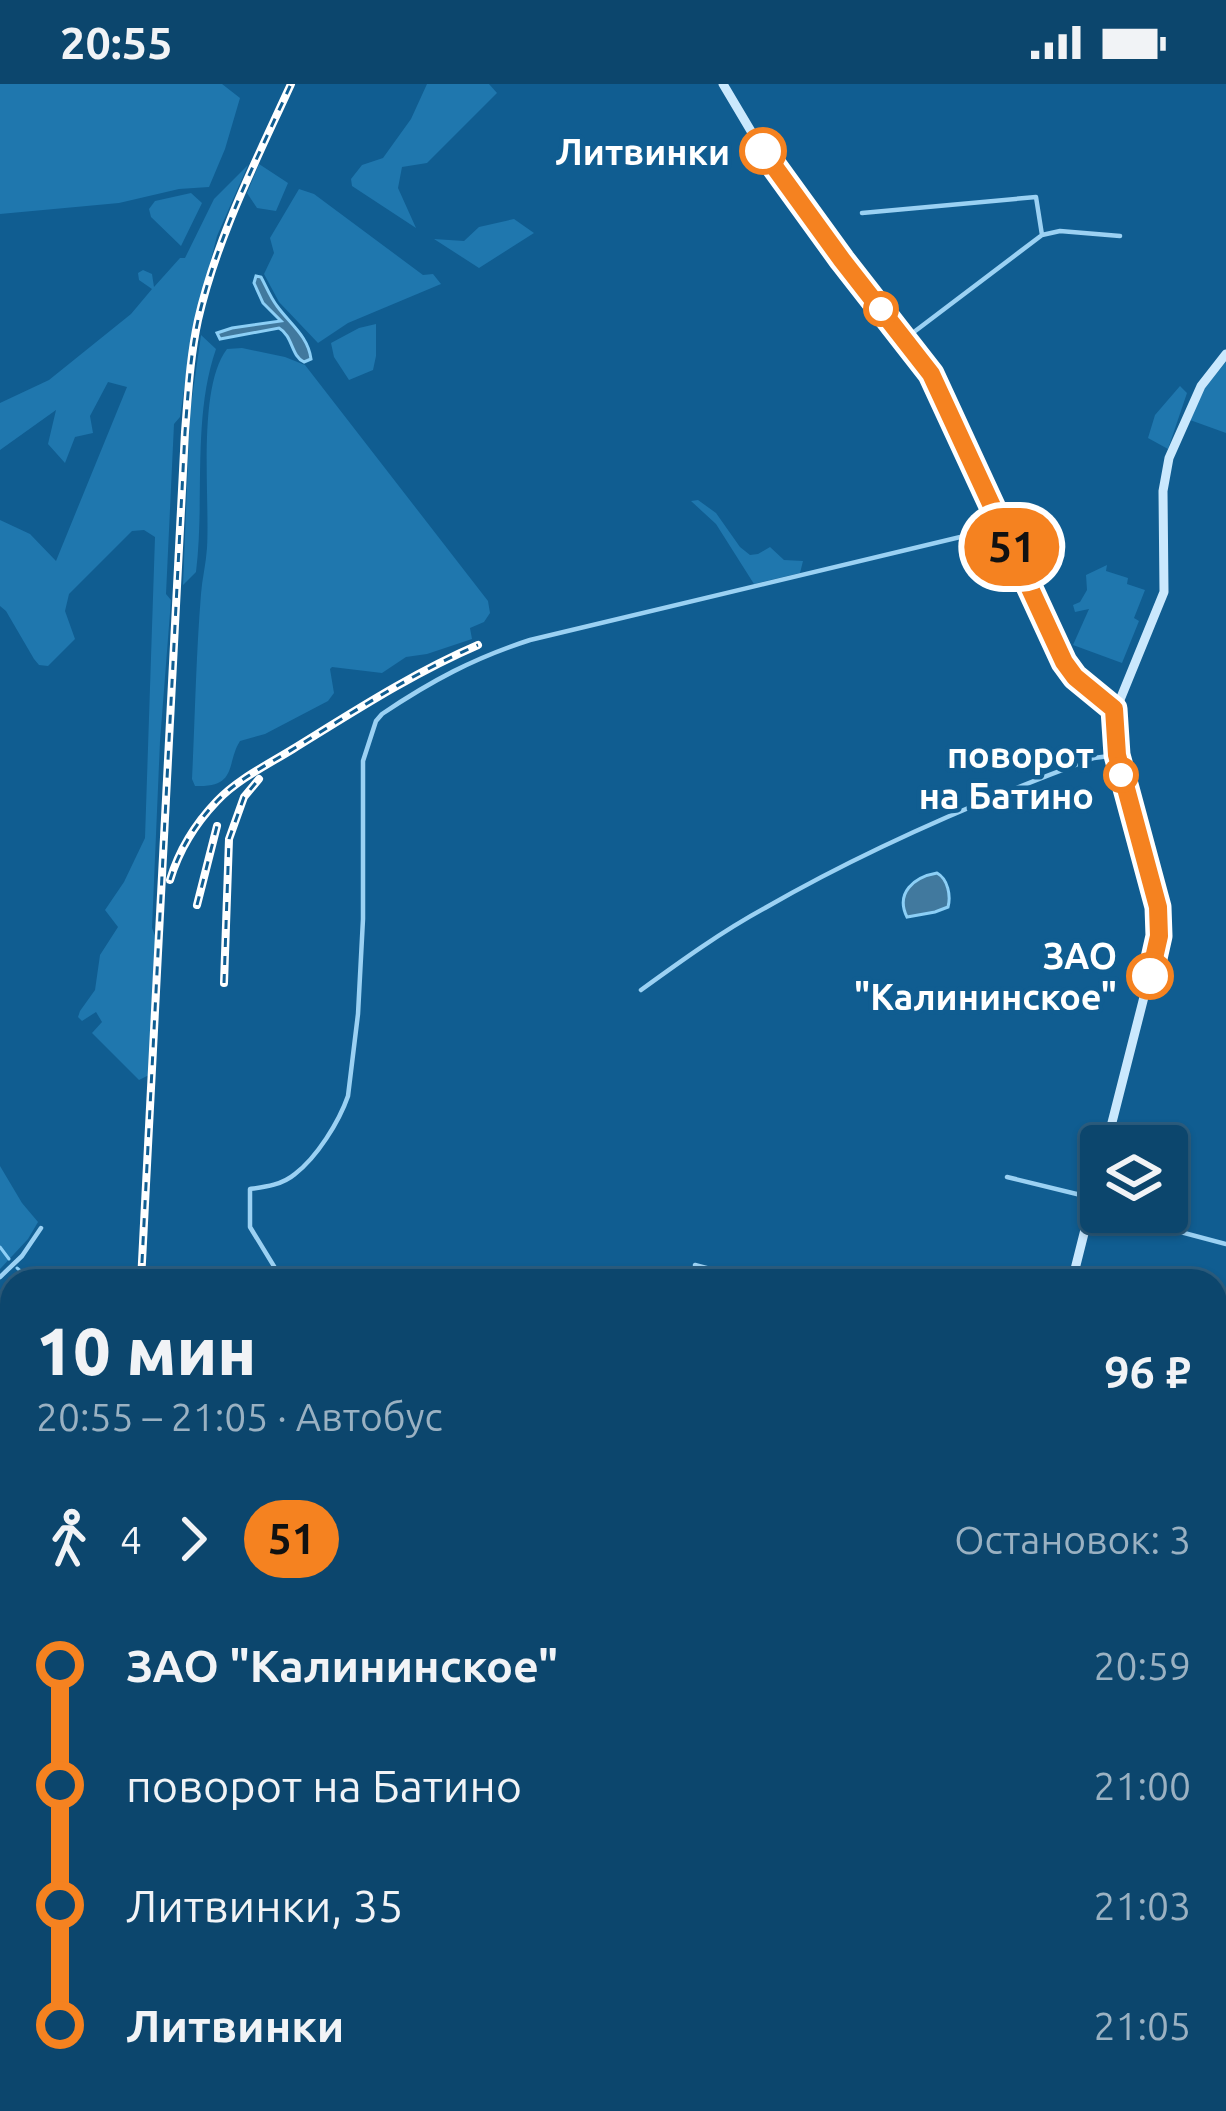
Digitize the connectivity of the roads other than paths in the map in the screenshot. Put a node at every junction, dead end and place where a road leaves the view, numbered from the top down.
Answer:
1 (723, 84) edge
2 (862, 213) dead end
3 (1042, 236) junction
4 (1120, 236) dead end
5 (906, 338) junction
6 (1226, 354) edge
7 (1001, 527) junction
8 (1115, 712) junction
9 (1117, 755) junction
10 (641, 990) dead end
11 (1111, 1125) edge
12 (1007, 1177) dead end
13 (1080, 1201) edge
14 (41, 1228) dead end
15 (1088, 1233) edge
16 (1188, 1233) edge
17 (1226, 1244) edge
18 (695, 1265) dead end
19 (8, 1269) edge
20 (276, 1269) edge
21 (710, 1269) edge
22 (1076, 1269) edge

1 - 5 street
2 - 3 street
3 - 4 street
3 - 5 street
5 - 7 street
6 - 8 street
7 - 8 street
7 - 20 street
8 - 9 street
9 - 10 street
9 - 11 street
12 - 13 street
14 - 19 street
15 - 22 street
16 - 17 street
18 - 21 street

